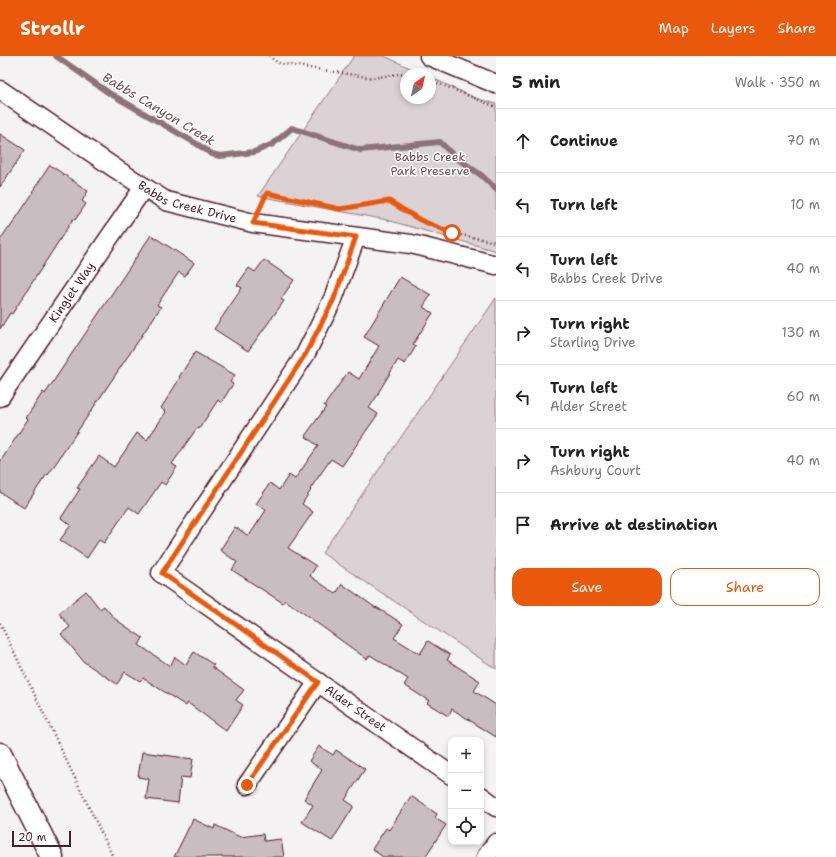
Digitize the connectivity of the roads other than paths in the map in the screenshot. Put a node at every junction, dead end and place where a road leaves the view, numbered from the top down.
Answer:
1 (429, 56) edge
2 (496, 84) edge
3 (0, 90) edge
4 (144, 187) junction
5 (356, 237) junction
6 (496, 265) edge
7 (0, 397) edge
8 (318, 682) junction
9 (0, 754) edge
10 (448, 773) edge
11 (247, 785) dead end
12 (484, 798) edge
13 (496, 807) edge
14 (496, 843) edge
15 (52, 857) edge
16 (486, 857) edge

1 - 2 street
3 - 4 street, Babbs Creek Drive
4 - 5 street, Babbs Creek Drive
4 - 7 street, Kinglet Way
5 - 6 street, Babbs Creek Drive
5 - 8 street, Alder Street
8 - 10 street, Alder Street
8 - 11 street
9 - 15 main road
12 - 13 street
14 - 16 street

